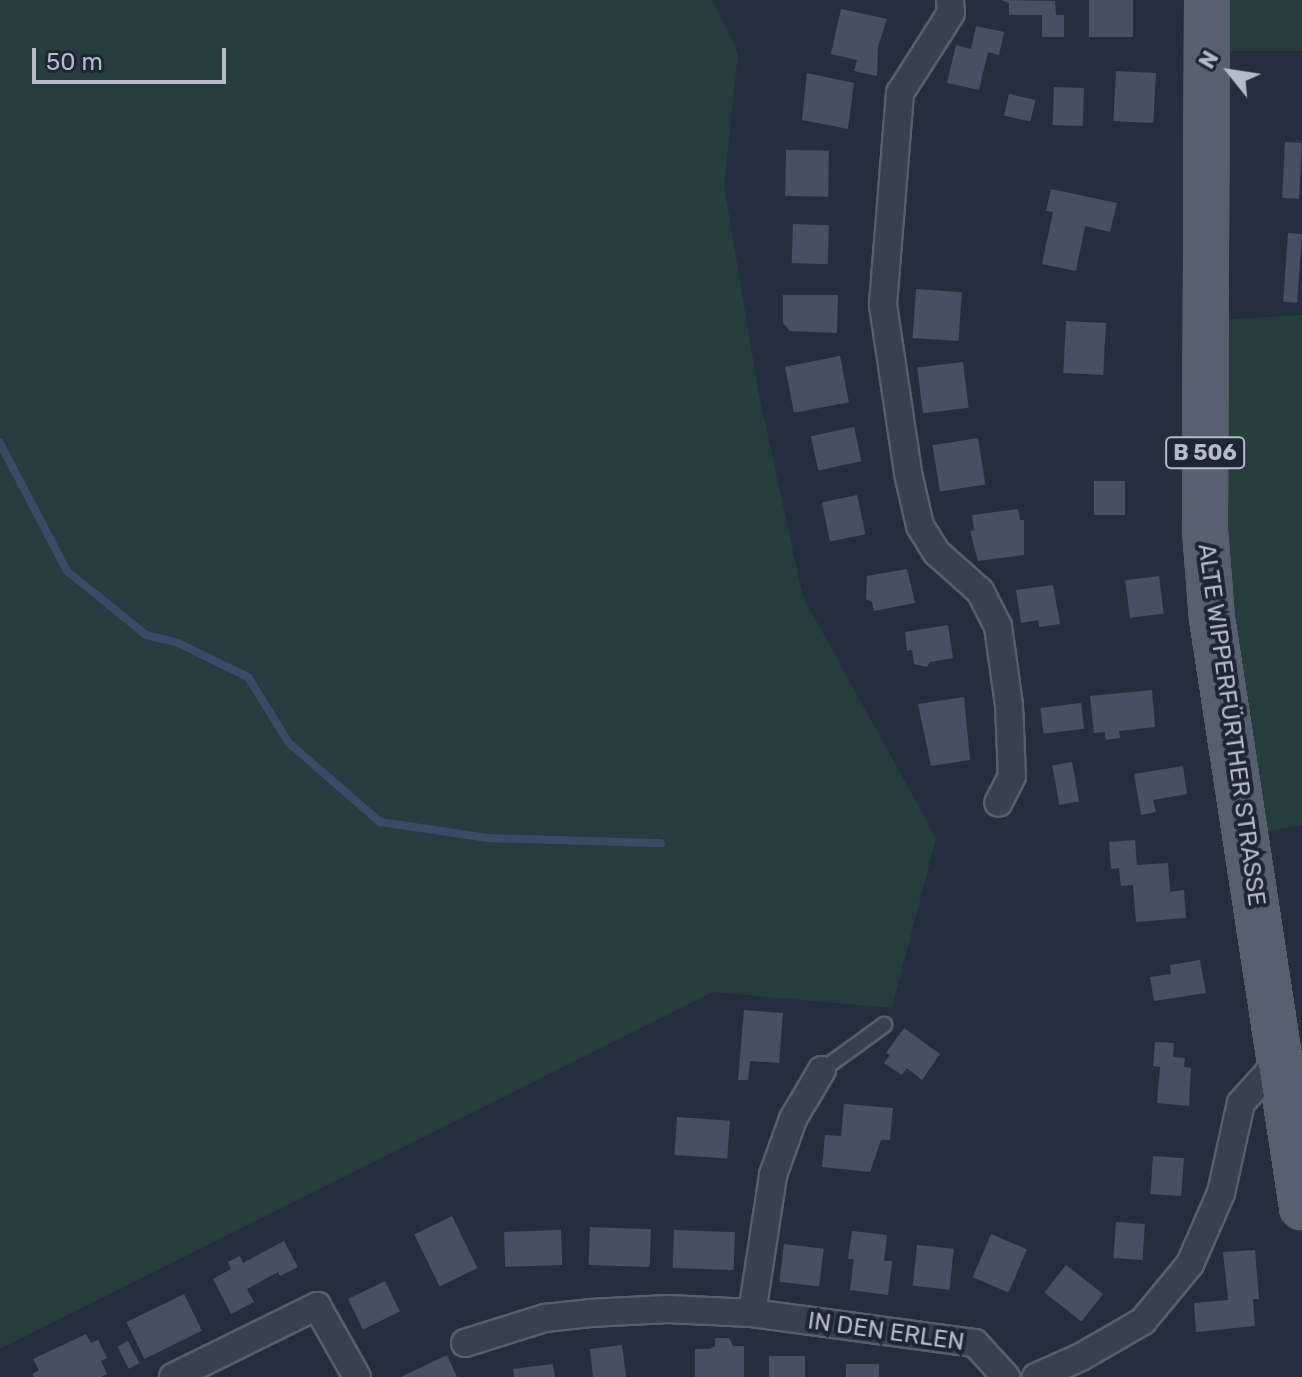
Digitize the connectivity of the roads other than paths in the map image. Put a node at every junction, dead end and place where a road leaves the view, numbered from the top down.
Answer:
1 (950, 0) edge
2 (1207, 0) edge
3 (998, 803) dead end
4 (884, 1025) dead end
5 (1279, 1061) junction
6 (822, 1070) joint
7 (1302, 1207) edge
8 (752, 1313) junction
9 (465, 1343) dead end
10 (173, 1377) edge
11 (357, 1377) edge
12 (1006, 1377) edge
13 (1036, 1377) edge

1 - 3 street
2 - 5 main road, ALTE WIPPERFÜRTHER STRASSE / B 506
4 - 6 lane
5 - 7 main road, ALTE WIPPERFÜRTHER STRASSE / B 506
5 - 13 street
6 - 8 street
8 - 9 street, IN DEN ERLEN
8 - 12 street, IN DEN ERLEN
10 - 11 street

